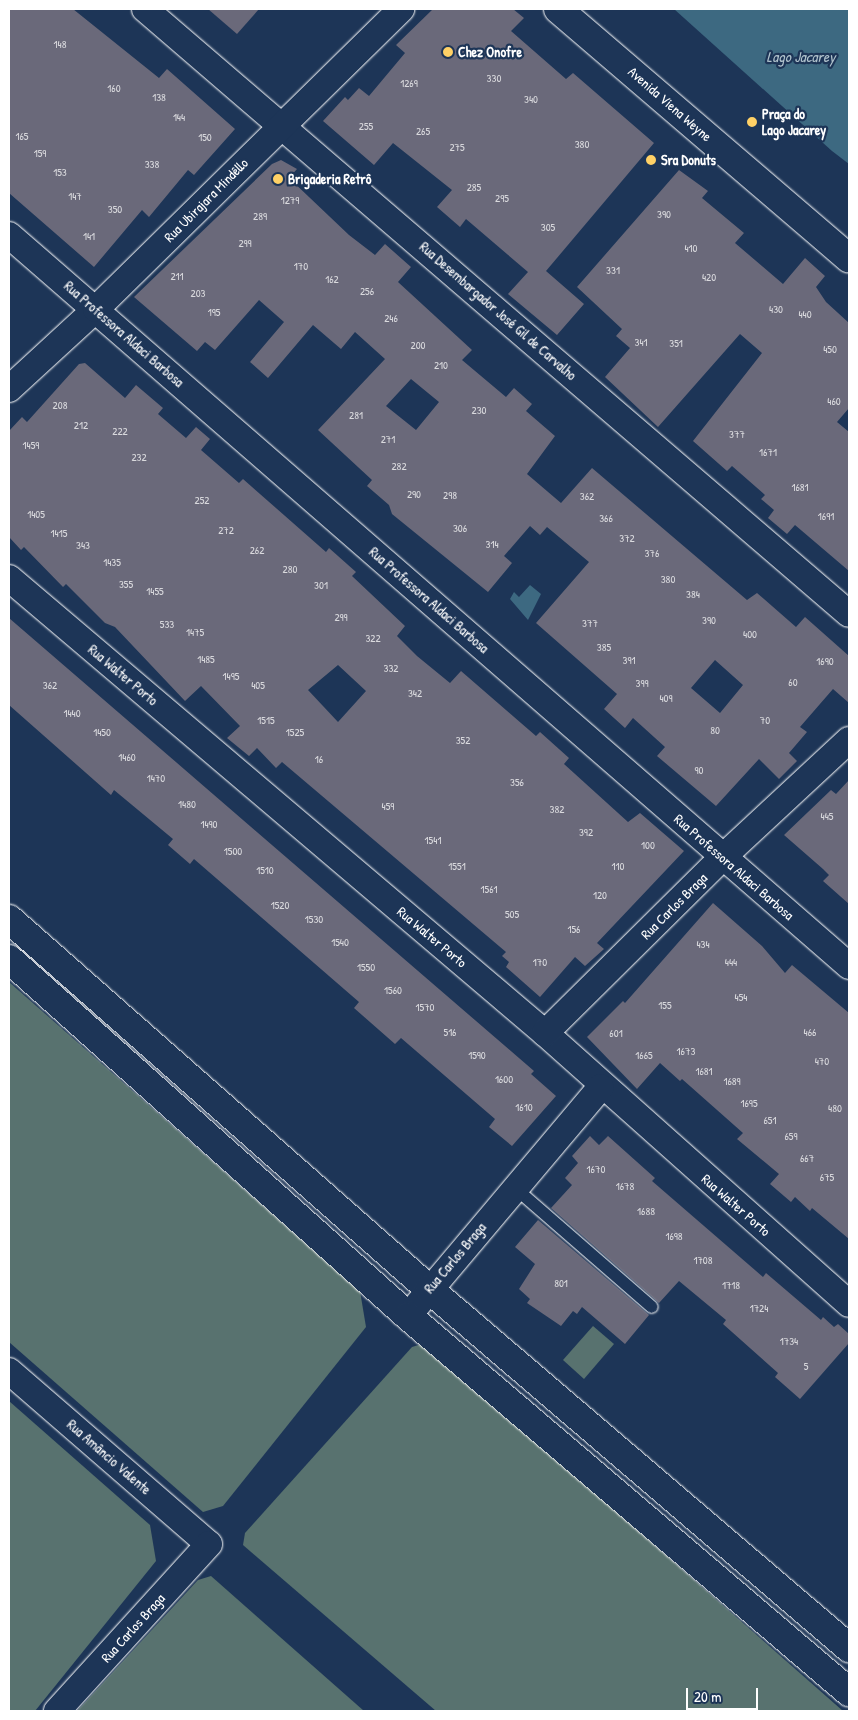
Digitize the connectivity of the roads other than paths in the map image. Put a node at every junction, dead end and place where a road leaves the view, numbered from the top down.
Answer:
1 (145, 9) edge
2 (401, 9) edge
3 (558, 9) edge
4 (281, 124) junction
5 (9, 235) edge
6 (849, 258) edge
7 (96, 309) junction
8 (9, 389) edge
9 (9, 578) edge
10 (849, 614) edge
11 (849, 740) edge
12 (723, 857) junction
13 (9, 919) edge
14 (9, 959) edge
15 (849, 966) edge
16 (545, 1033) junction
17 (601, 1087) junction
18 (515, 1188) junction
19 (429, 1289) junction
20 (849, 1304) edge
21 (652, 1307) dead end
22 (408, 1316) junction
23 (9, 1371) edge
24 (601, 1436) junction
25 (579, 1462) junction
26 (209, 1544) joint
27 (849, 1648) edge
28 (845, 1681) edge
29 (57, 1711) edge

1 - 4 street, Rua Desembargador José Gil de Carvalho
2 - 4 street, Rua Ubirajara Mindêllo
3 - 6 main road, Avenida Viena Weyne
4 - 7 street, Rua Ubirajara Mindêllo
4 - 10 street, Rua Desembargador José Gil de Carvalho
5 - 7 street, Rua Professora Aldaci Barbosa
7 - 8 street, Rua Ubirajara Mindêllo
7 - 12 street, Rua Professora Aldaci Barbosa
9 - 16 street, Rua Walter Porto
11 - 12 street, Rua Carlos Braga
12 - 15 street, Rua Professora Aldaci Barbosa
12 - 16 street, Rua Carlos Braga
13 - 19 main road
14 - 22 main road
16 - 17 street, Rua Walter Porto
17 - 18 street, Rua Carlos Braga
17 - 20 street, Rua Walter Porto
18 - 19 street, Rua Carlos Braga
18 - 21 lane
19 - 22 street, Rua Carlos Braga
19 - 24 main road
22 - 25 main road
23 - 26 street, Rua Amâncio Valente
24 - 25 main road
24 - 27 main road
25 - 28 main road
26 - 29 street, Rua Carlos Braga

